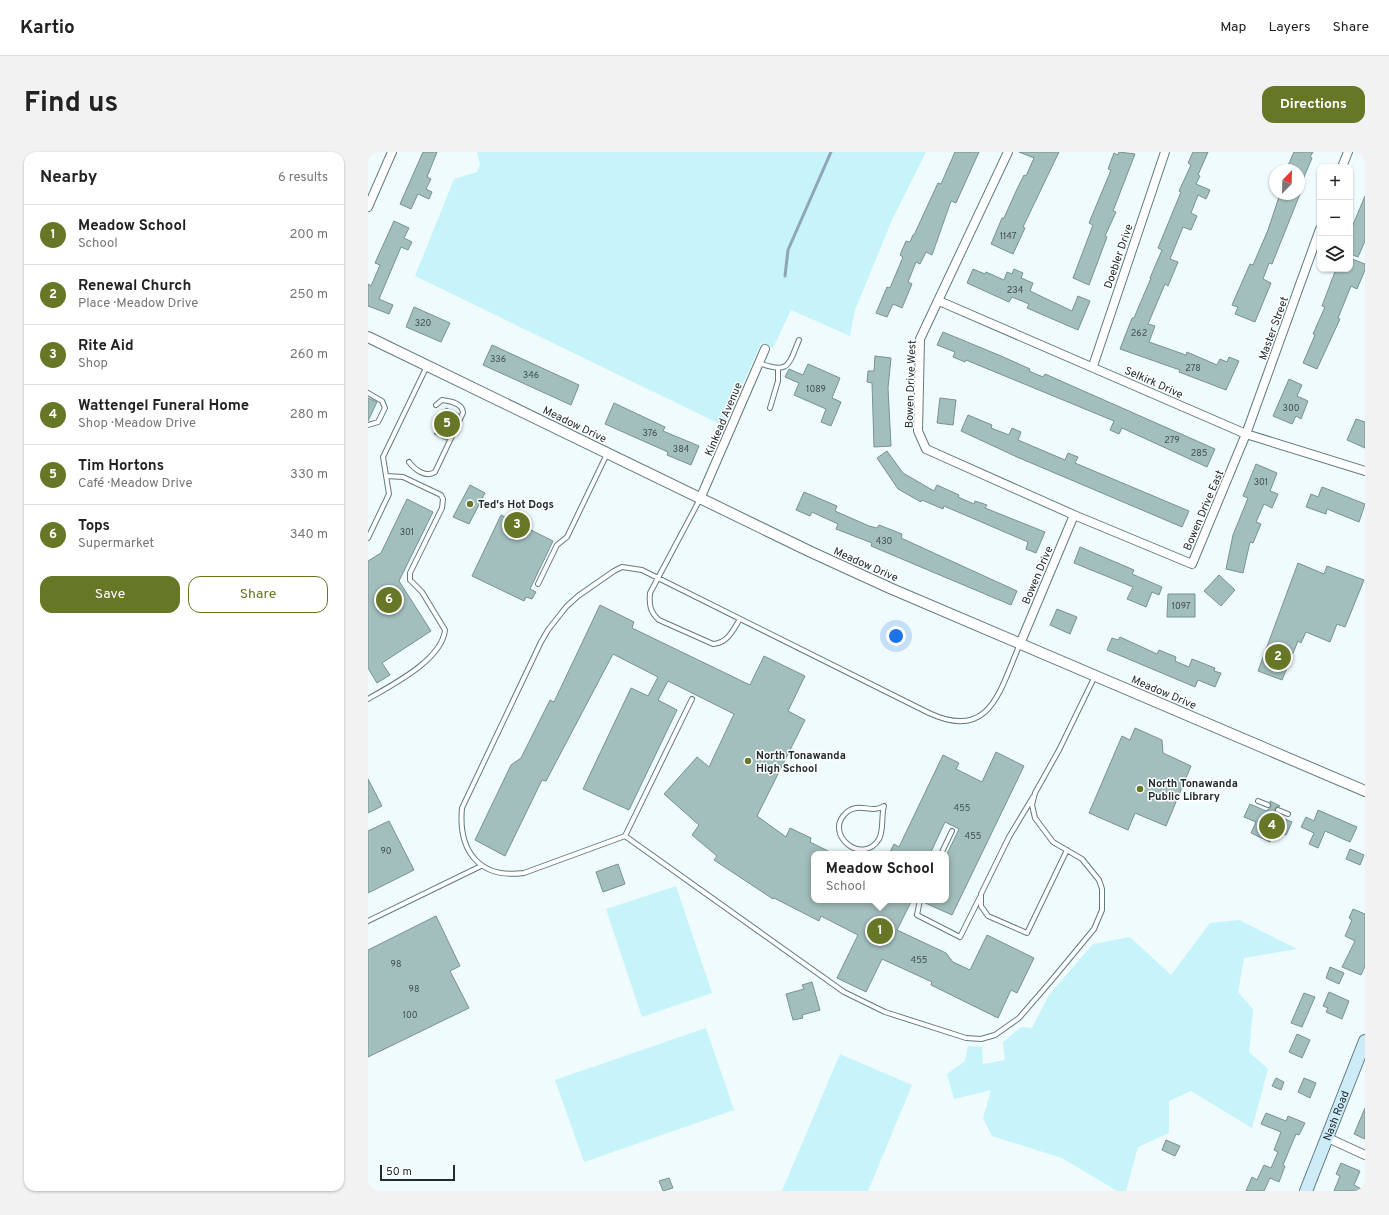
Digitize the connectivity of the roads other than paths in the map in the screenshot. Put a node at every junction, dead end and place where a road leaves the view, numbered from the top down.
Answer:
1 (392, 152) edge
2 (1008, 152) edge
3 (1165, 152) edge
4 (1348, 152) edge
5 (1343, 164) edge
6 (368, 207) edge
7 (1317, 236) edge
8 (939, 301) junction
9 (368, 337) edge
10 (799, 340) dead end
11 (765, 349) dead end
12 (759, 363) junction
13 (428, 366) junction
14 (1093, 366) junction
15 (778, 369) junction
16 (368, 393) edge
17 (436, 405) dead end
18 (770, 408) dead end
19 (368, 425) edge
20 (1246, 434) junction
21 (608, 453) junction
22 (409, 462) dead end
23 (1365, 471) edge
24 (386, 476) junction
25 (700, 499) junction
26 (1074, 515) junction
27 (368, 538) edge
28 (658, 579) junction
29 (538, 584) dead end
30 (740, 619) junction
31 (1020, 644) junction
32 (1095, 676) junction
33 (368, 698) edge
34 (692, 699) dead end
35 (1365, 791) edge
36 (1035, 793) junction
37 (1258, 801) dead end
38 (1268, 805) dead end
39 (884, 806) joint
40 (1278, 810) dead end
41 (1288, 814) dead end
42 (952, 831) dead end
43 (625, 836) junction
44 (1067, 850) junction
45 (942, 851) edge
46 (481, 866) junction
47 (981, 894) junction
48 (919, 903) edge
49 (368, 920) edge
50 (1365, 1041) edge
51 (1328, 1138) junction
52 (1365, 1155) edge
53 (1306, 1191) edge

1 - 6 street
2 - 8 street, Bowen Drive West
3 - 14 street, Doebler Drive
4 - 5 street
7 - 20 street, Master Street
8 - 14 street, Selkirk Drive
8 - 26 street, Bowen Drive West
9 - 13 street, Meadow Drive
10 - 15 lane
11 - 12 street, Kinkead Avenue
12 - 15 lane
12 - 25 street, Kinkead Avenue
13 - 21 street, Meadow Drive
13 - 24 lane
14 - 20 street, Selkirk Drive
15 - 18 lane
16 - 19 lane
17 - 22 lane
20 - 23 street, Selkirk Drive
20 - 26 street, Bowen Drive East
21 - 25 street, Meadow Drive
21 - 29 lane
24 - 27 lane
24 - 33 lane
25 - 28 lane
25 - 31 street, Meadow Drive
26 - 31 street, Bowen Drive
28 - 30 lane
28 - 30 lane
28 - 46 lane
30 - 31 lane
31 - 32 street, Meadow Drive
32 - 35 street, Meadow Drive
32 - 36 lane
34 - 43 lane
36 - 44 lane
36 - 47 lane
37 - 38 lane
39 - 39 lane
40 - 41 lane
42 - 45 lane
43 - 44 lane
43 - 46 lane
44 - 47 lane
46 - 49 lane
47 - 48 lane
50 - 51 main road, Nash Road
51 - 52 street
51 - 53 main road, Nash Road

